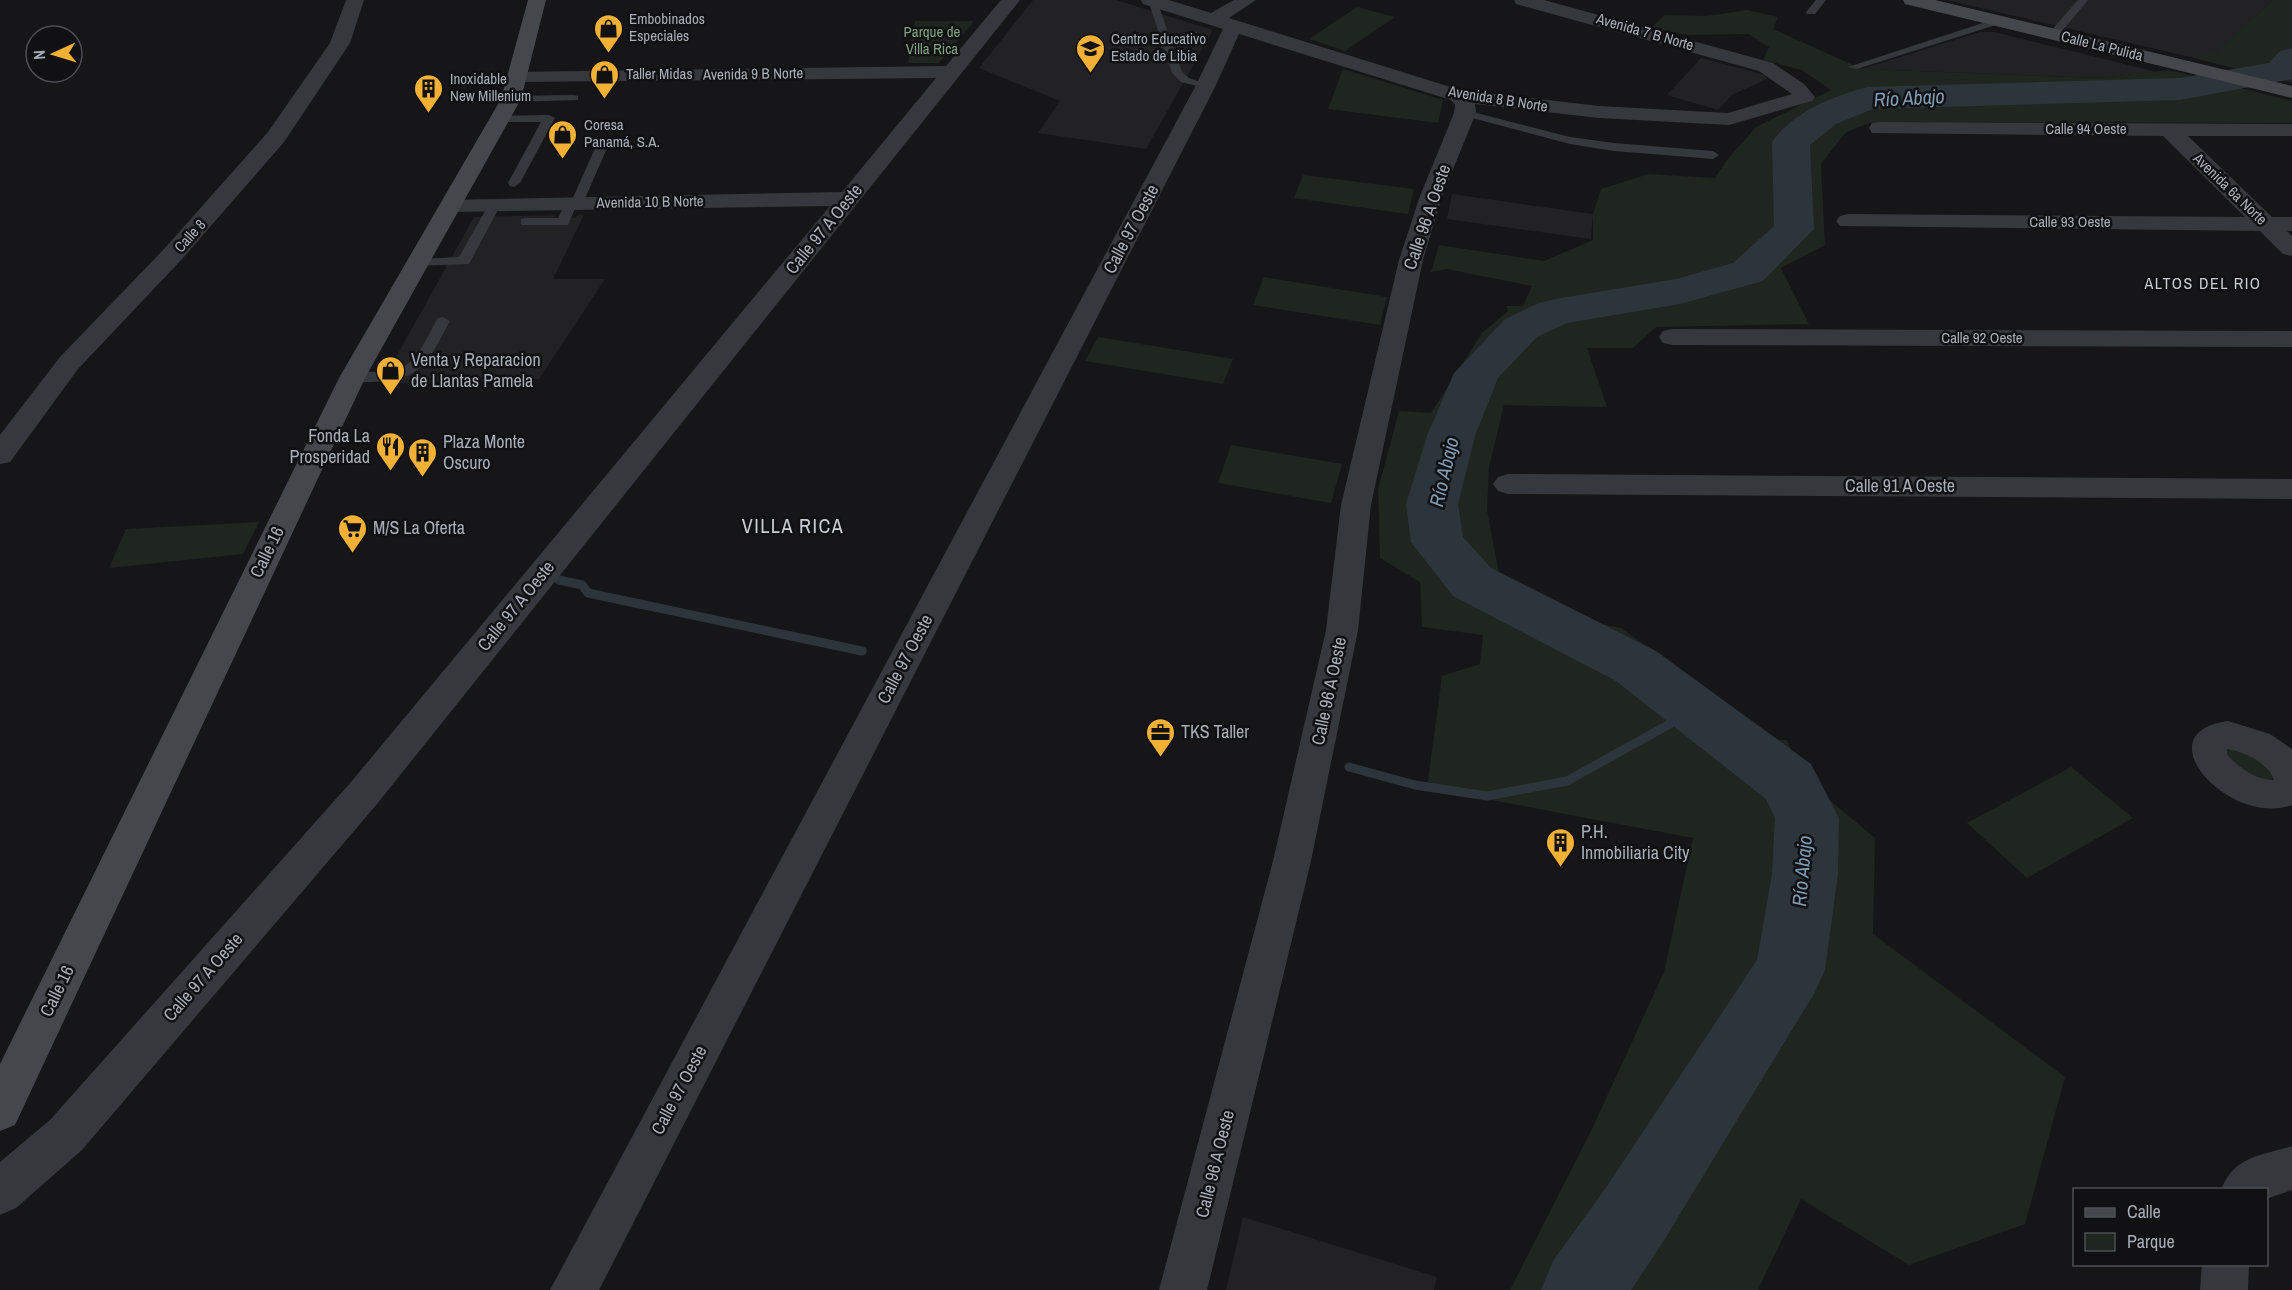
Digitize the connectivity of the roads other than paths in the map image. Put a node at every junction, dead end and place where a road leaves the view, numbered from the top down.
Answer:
1 (356, 0) edge
2 (537, 0) edge
3 (1011, 0) edge
4 (1151, 0) edge
5 (1523, 0) edge
6 (1821, 0) edge
7 (1912, 0) edge
8 (2083, 0) edge
9 (1810, 12) dead end
10 (1231, 16) edge
11 (1998, 21) junction
12 (2054, 34) junction
13 (1766, 67) joint
14 (1853, 67) dead end
15 (952, 72) junction
16 (1205, 87) junction
17 (2292, 92) edge
18 (510, 98) junction
19 (574, 98) dead end
20 (1462, 104) junction
21 (1880, 128) dead end
22 (2168, 129) junction
23 (2292, 130) edge
24 (602, 146) dead end
25 (1713, 155) dead end
26 (514, 183) dead end
27 (848, 198) junction
28 (574, 203) junction
29 (495, 204) junction
30 (452, 205) junction
31 (1848, 221) dead end
32 (526, 222) dead end
33 (2266, 224) junction
34 (2292, 224) edge
35 (2292, 249) edge
36 (419, 263) junction
37 (443, 321) dead end
38 (1672, 337) dead end
39 (2292, 339) edge
40 (352, 378) junction
41 (0, 455) edge
42 (1508, 484) dead end
43 (2292, 489) edge
44 (1, 1106) edge
45 (2292, 1168) edge
46 (2245, 1188) edge
47 (0, 1192) edge
48 (2226, 1266) edge
49 (574, 1290) edge
50 (1183, 1290) edge
51 (2224, 1290) edge

1 - 41 street, Calle 8
2 - 18 main road, Calle 16
3 - 15 street, Calle 97 A Oeste
4 - 10 street, Avenida 8 B Norte
4 - 16 lane
5 - 13 street, Avenida 7 B Norte
6 - 9 lane
7 - 11 main road, Calle La Pulida
8 - 12 lane
10 - 16 street, Calle 97 Oeste
10 - 20 street, Avenida 8 B Norte
11 - 12 main road, Calle La Pulida
11 - 14 lane
12 - 17 main road, Calle La Pulida
13 - 20 street, Avenida 8 B Norte
15 - 18 street, Avenida 9 B Norte
15 - 27 street, Calle 97 A Oeste
16 - 49 street, Calle 97 Oeste
18 - 19 lane
18 - 26 lane
18 - 30 main road, Calle 16
20 - 25 lane
20 - 50 street, Calle 96 A Oeste
21 - 22 street, Calle 94 Oeste
22 - 23 street, Calle 94 Oeste
22 - 33 street, Avenida 6a Norte
24 - 28 lane
27 - 28 street, Avenida 10 B Norte
27 - 47 street, Calle 97 A Oeste
28 - 29 street, Avenida 10 B Norte
28 - 32 lane
29 - 30 street, Avenida 10 B Norte
29 - 36 lane
30 - 36 main road, Calle 16
31 - 33 street, Calle 93 Oeste
33 - 34 street, Calle 93 Oeste
33 - 35 street, Avenida 6a Norte
36 - 40 main road, Calle 16
37 - 40 lane
38 - 39 street, Calle 92 Oeste
40 - 44 main road, Calle 16
42 - 43 street, Calle 91 A Oeste
45 - 46 street
48 - 51 street

